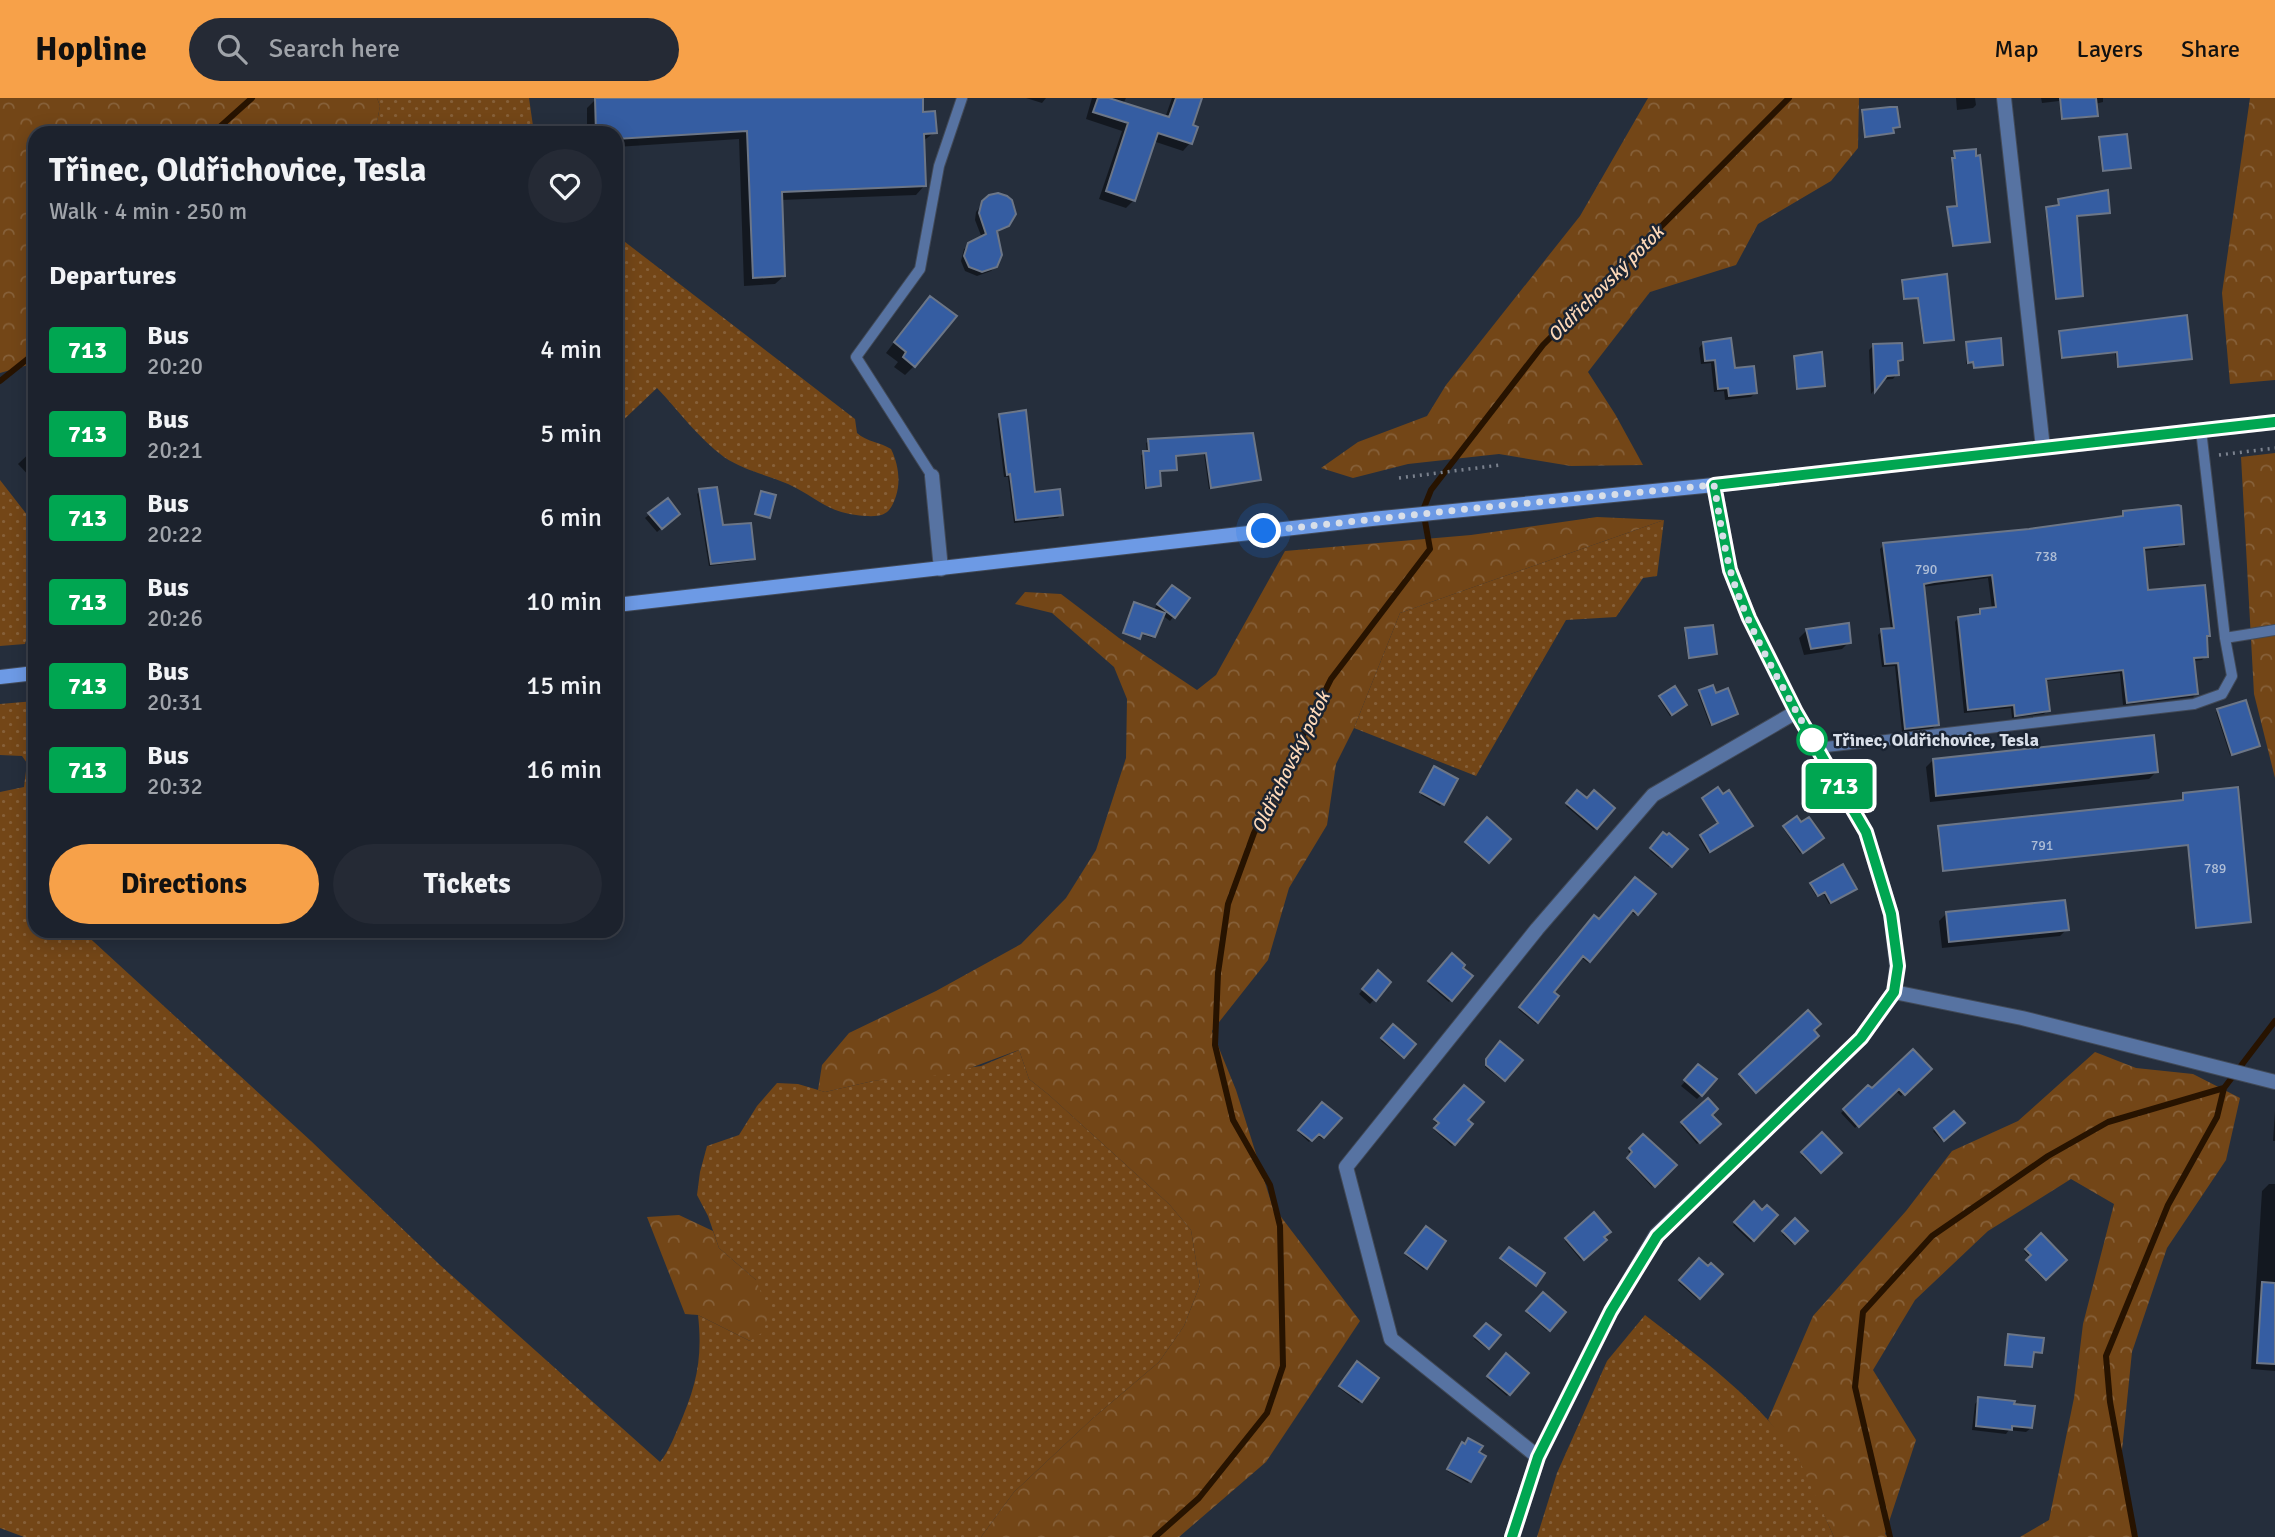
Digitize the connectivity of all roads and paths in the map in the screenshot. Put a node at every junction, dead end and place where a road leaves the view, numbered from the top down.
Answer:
1 (962, 98) edge
2 (2004, 98) edge
3 (2274, 423) edge
4 (2201, 430) junction
5 (2043, 448) junction
6 (2275, 448) edge
7 (2203, 457) junction
8 (1500, 465) dead end
9 (932, 476) joint
10 (1399, 478) dead end
11 (1714, 485) junction
12 (941, 569) junction
13 (623, 604) edge
14 (2275, 629) edge
15 (2225, 638) junction
16 (28, 674) edge
17 (0, 677) edge
18 (1796, 712) junction
19 (1817, 748) junction
20 (1894, 992) junction
21 (2275, 1082) edge
22 (1538, 1457) junction
23 (1511, 1537) edge

1 - 9 lane
2 - 5 street
3 - 4 main road
4 - 5 main road
4 - 7 lane
5 - 11 main road
6 - 7 path
7 - 15 lane
8 - 10 path
9 - 12 street
11 - 12 main road
11 - 18 street
12 - 13 main road
14 - 15 lane
15 - 19 lane
16 - 17 main road
18 - 19 street
18 - 22 street
19 - 20 street
20 - 21 street
20 - 22 street
22 - 23 street

